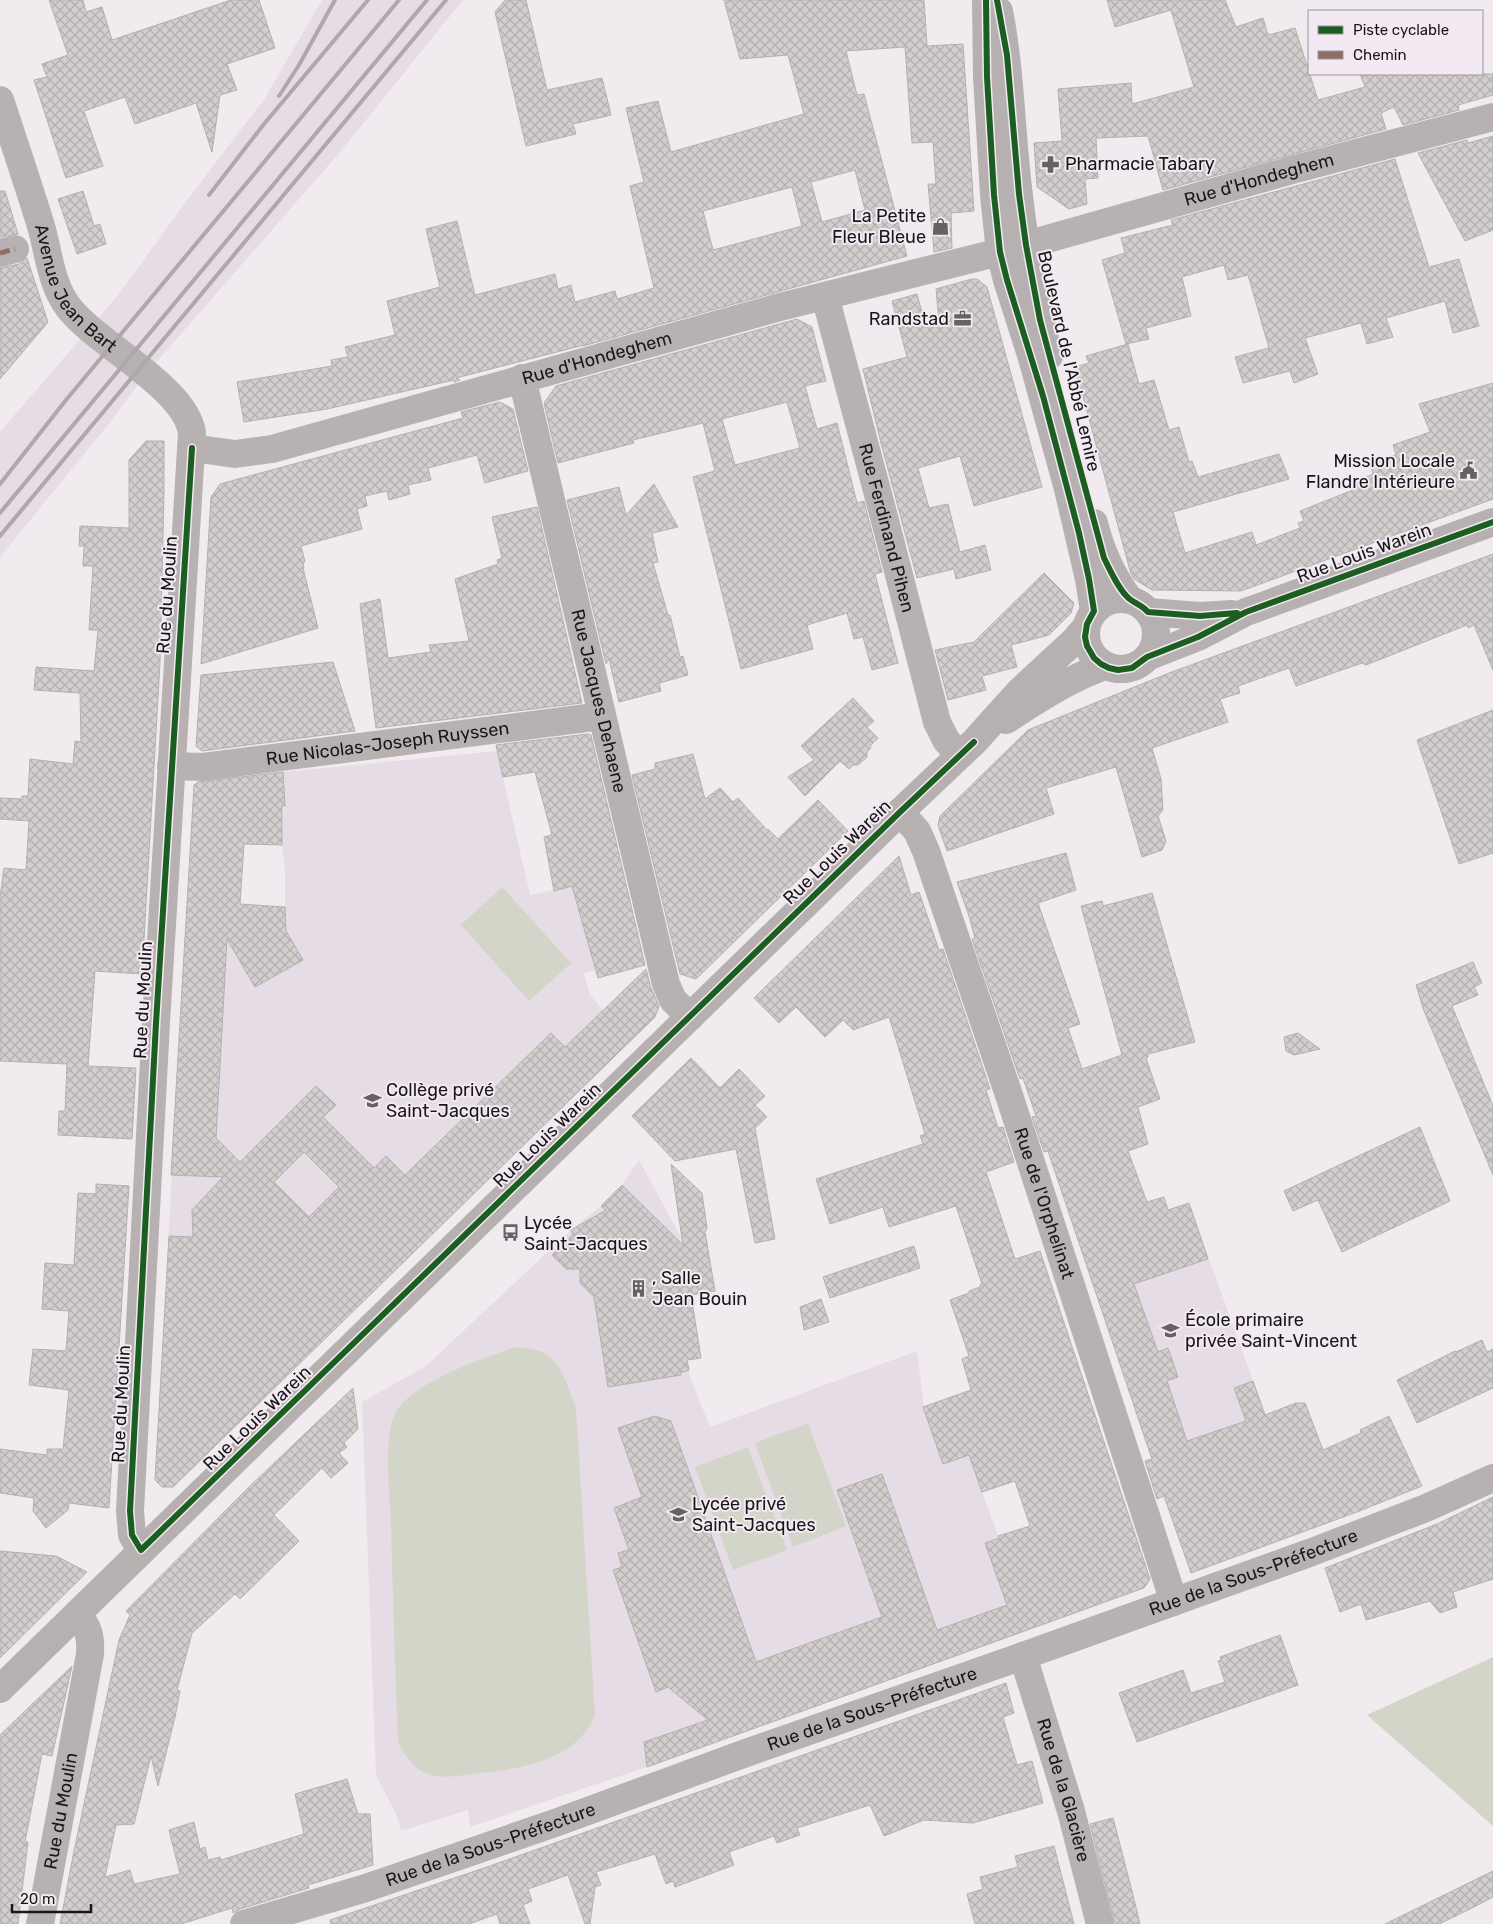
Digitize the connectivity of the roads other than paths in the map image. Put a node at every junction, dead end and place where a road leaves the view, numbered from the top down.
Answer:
1 (986, 0) edge
2 (997, 0) edge
3 (0, 100) edge
4 (1493, 117) edge
5 (1013, 248) junction
6 (825, 296) junction
7 (522, 378) junction
8 (192, 448) junction
9 (1493, 522) edge
10 (1139, 606) junction
11 (1246, 612) junction
12 (1090, 619) junction
13 (1147, 658) junction
14 (1105, 666) junction
15 (602, 716) junction
16 (966, 749) junction
17 (171, 766) junction
18 (900, 812) junction
19 (690, 1017) junction
20 (1493, 1478) edge
21 (141, 1550) junction
22 (1174, 1602) junction
23 (76, 1614) junction
24 (1024, 1656) junction
25 (0, 1688) edge
26 (40, 1924) edge
27 (244, 1924) edge
28 (1100, 1924) edge

1 - 5 main road, Boulevard de l'Abbé Lemire
2 - 5 main road, Boulevard de l'Abbé Lemire
3 - 8 street, Avenue Jean Bart
4 - 5 street, Rue d'Hondeghem
5 - 6 street, Rue d'Hondeghem
5 - 10 main road, Boulevard de l'Abbé Lemire
5 - 12 main road, Boulevard de l'Abbé Lemire
6 - 7 street, Rue d'Hondeghem
6 - 16 street, Rue Ferdinand Pihen
7 - 8 street, Rue d'Hondeghem
7 - 15 street, Rue Jacques Dehaene
8 - 17 street, Rue du Moulin
9 - 11 main road, Rue Louis Warein
10 - 11 main road, Rue Louis Warein
10 - 12 main road
10 - 13 main road
11 - 13 main road, Rue Louis Warein
12 - 14 main road
12 - 16 main road, Rue Louis Warein
13 - 14 main road
14 - 16 main road, Rue Louis Warein
15 - 17 street, Rue Nicolas-Joseph Ruyssen
15 - 19 street, Rue Jacques Dehaene
16 - 18 main road, Rue Louis Warein
17 - 21 street, Rue du Moulin
18 - 19 main road, Rue Louis Warein
18 - 22 street, Rue de l'Orphelinat
19 - 21 main road, Rue Louis Warein
20 - 22 street, Rue de la Sous-Préfecture
21 - 23 main road, Rue Louis Warein
22 - 24 street, Rue de la Sous-Préfecture
23 - 25 main road, Rue Louis Warein
23 - 26 street, Rue du Moulin
24 - 27 street, Rue de la Sous-Préfecture
24 - 28 street, Rue de la Glacière

